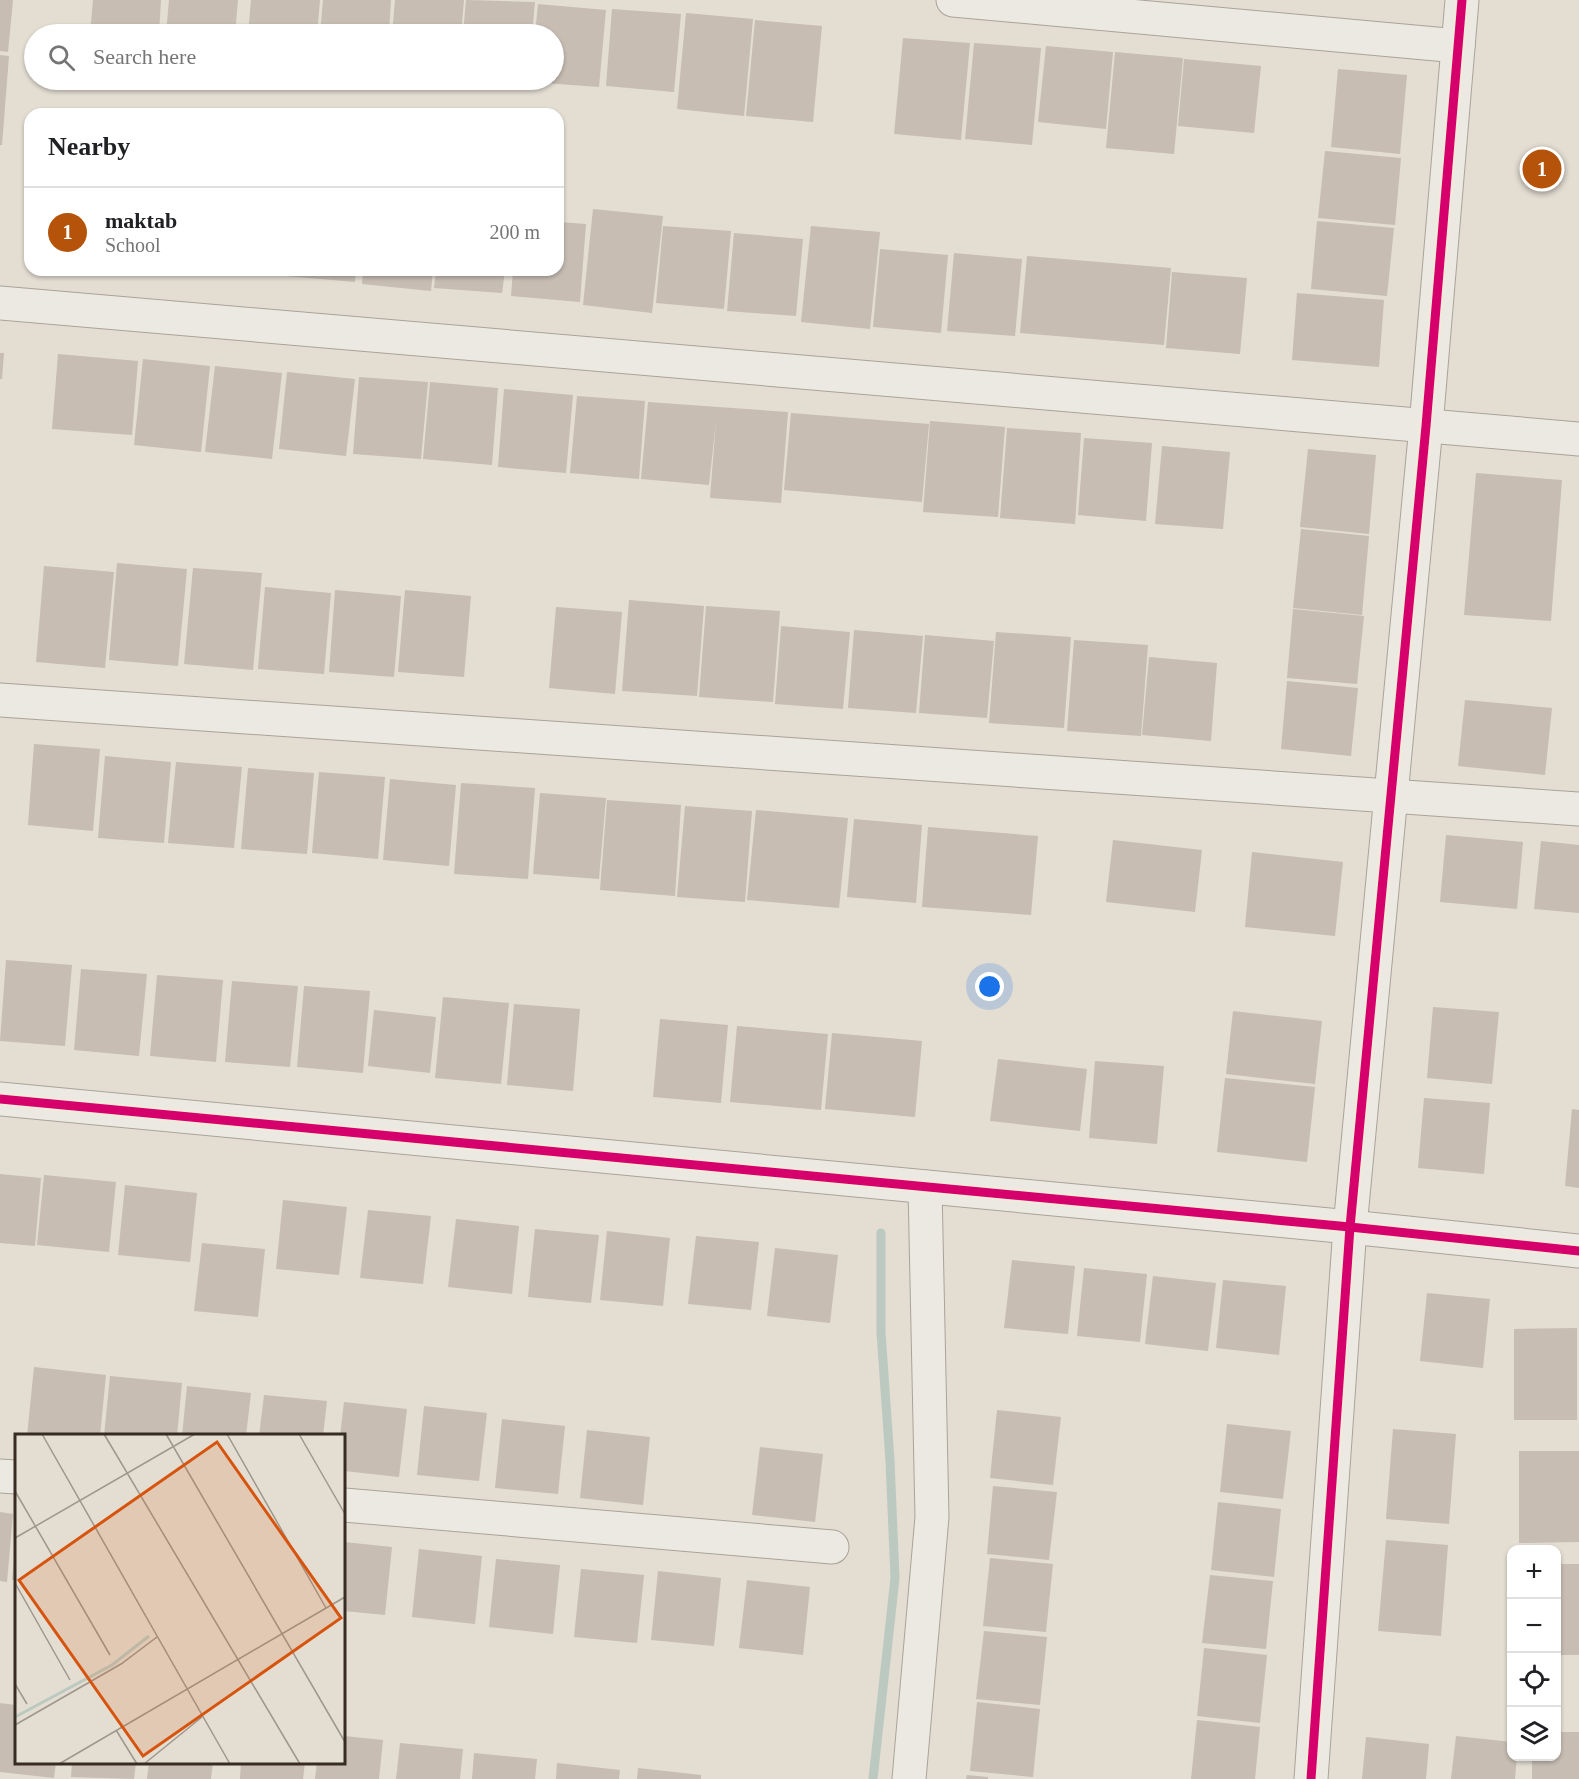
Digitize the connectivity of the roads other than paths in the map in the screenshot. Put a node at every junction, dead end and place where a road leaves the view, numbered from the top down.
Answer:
1 (953, 0) edge
2 (1462, 0) edge
3 (1458, 46) junction
4 (0, 303) edge
5 (1426, 426) junction
6 (1579, 439) edge
7 (0, 700) edge
8 (1392, 795) junction
9 (1579, 809) edge
10 (0, 1099) edge
11 (925, 1187) junction
12 (1350, 1227) junction
13 (1579, 1251) edge
14 (0, 1476) edge
15 (15, 1477) edge
16 (345, 1505) edge
17 (832, 1547) dead end
18 (909, 1779) edge
19 (1311, 1779) edge

1 - 3 street
2 - 3 street
3 - 5 street
4 - 5 street
5 - 6 street
5 - 8 street
7 - 8 street
8 - 9 street
8 - 12 street
10 - 11 street
11 - 12 street
11 - 18 street
12 - 13 street
12 - 19 street
14 - 15 street
16 - 17 street

